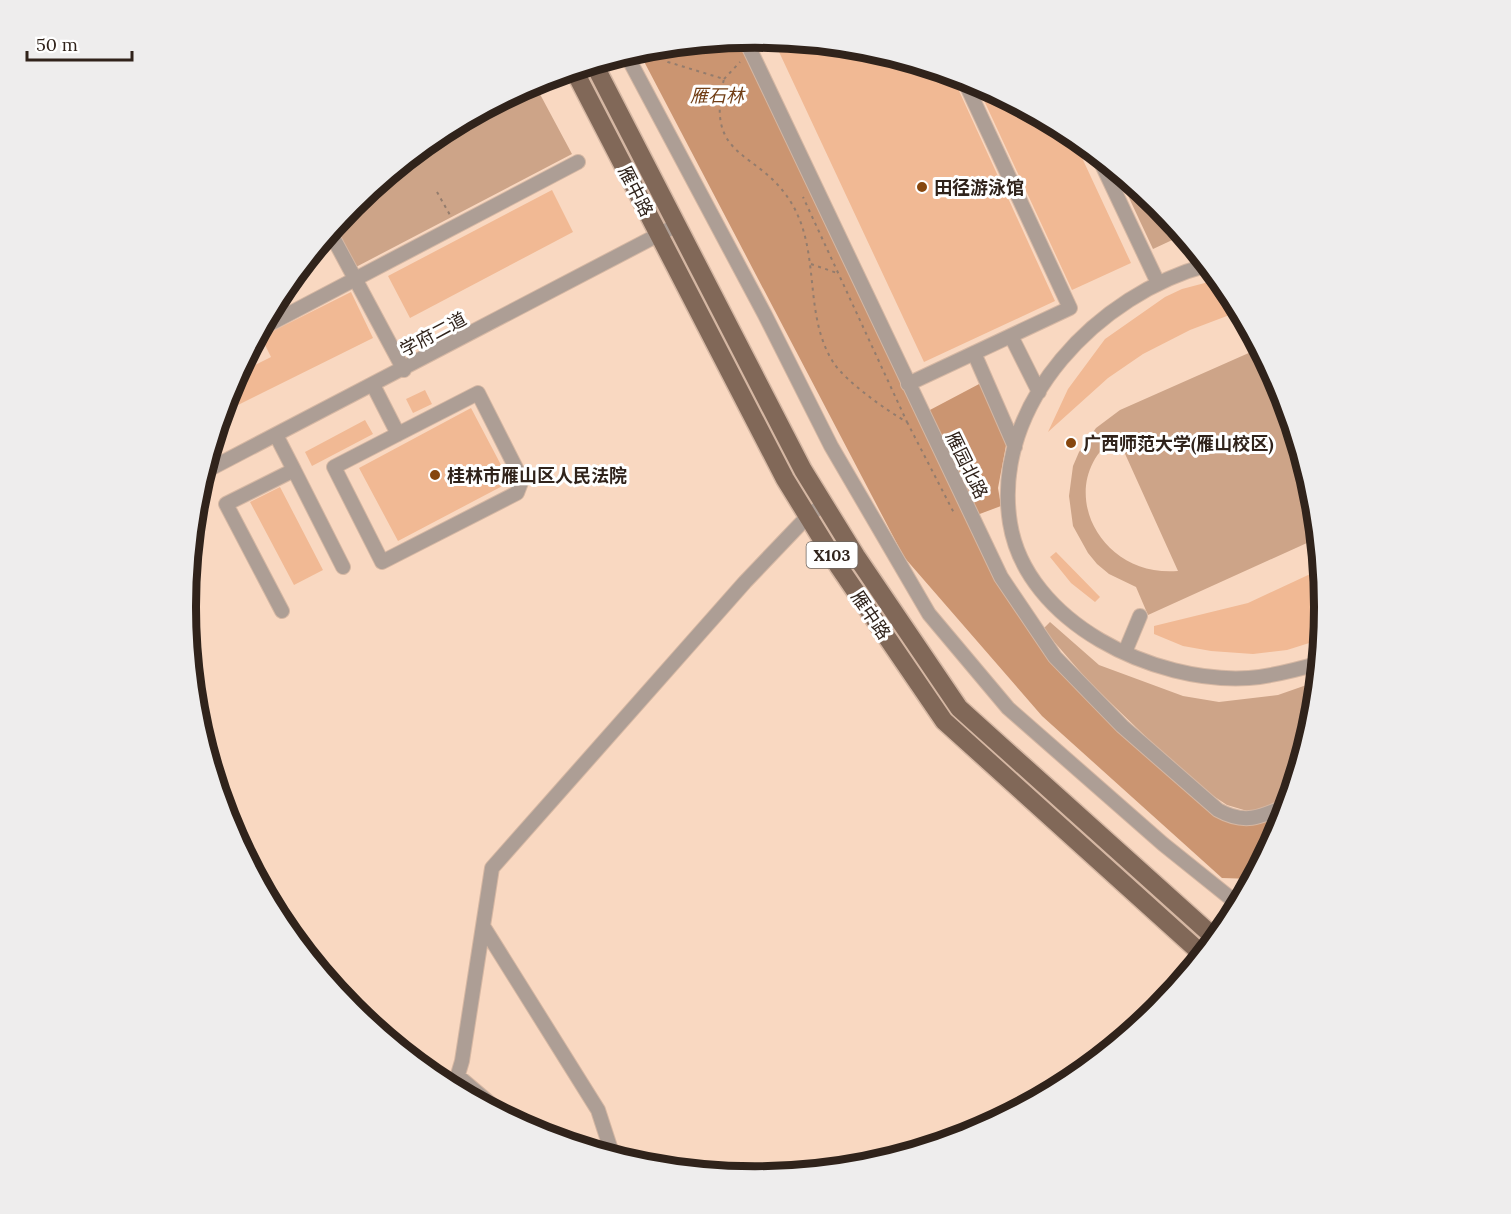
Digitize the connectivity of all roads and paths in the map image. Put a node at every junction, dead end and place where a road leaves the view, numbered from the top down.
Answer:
1 (749, 48) edge
2 (666, 56) edge
3 (741, 61) dead end
4 (631, 63) edge
5 (598, 71) edge
6 (578, 77) edge
7 (724, 79) junction
8 (969, 91) edge
9 (578, 162) dead end
10 (1105, 172) edge
11 (801, 191) dead end
12 (437, 192) dead end
13 (677, 225) junction
14 (455, 226) junction
15 (659, 235) junction
16 (334, 239) edge
17 (811, 264) junction
18 (1200, 268) edge
19 (838, 273) junction
20 (355, 278) junction
21 (1158, 284) junction
22 (275, 321) edge
23 (1011, 336) junction
24 (974, 353) junction
25 (404, 369) junction
26 (908, 384) junction
27 (373, 386) junction
28 (1039, 392) junction
29 (398, 434) junction
30 (276, 435) junction
31 (1015, 447) junction
32 (215, 466) edge
33 (294, 470) junction
34 (824, 504) junction
35 (808, 516) junction
36 (1024, 566) junction
37 (343, 567) dead end
38 (1001, 577) junction
39 (282, 611) dead end
40 (1140, 616) dead end
41 (1125, 652) junction
42 (1311, 666) edge
43 (1276, 811) edge
44 (1232, 899) edge
45 (483, 926) junction
46 (1209, 933) edge
47 (1197, 950) edge
48 (457, 1079) edge
49 (611, 1147) edge

1 - 26 street, 雁园北路
2 - 7 path
3 - 7 path
4 - 44 street
5 - 13 main road, 雁中路 / X103
6 - 15 main road, 雁中路 / X103
7 - 17 path
8 - 23 street
9 - 14 street
10 - 21 street
11 - 19 path
12 - 14 path
13 - 15 street, 学府二道
13 - 34 main road, 雁中路 / X103
14 - 20 street
15 - 25 street, 学府二道
15 - 35 main road, 雁中路 / X103
16 - 20 street
17 - 19 path
17 - 19 path
18 - 21 street
20 - 22 street
20 - 25 street
21 - 28 street
23 - 24 street
23 - 28 street
24 - 26 street
24 - 31 street
25 - 27 street, 学府二道
26 - 38 street, 雁园北路
27 - 29 street
27 - 30 street, 学府二道
28 - 31 street
29 - 29 street
30 - 32 street, 学府二道
30 - 33 street
31 - 36 street
33 - 37 street
33 - 39 street
34 - 35 street
34 - 46 main road, 雁中路 / X103
35 - 45 street
35 - 47 main road, 雁中路 / X103
36 - 38 street
36 - 41 street
38 - 43 street, 雁园北路
40 - 41 street
41 - 42 street
45 - 48 street
45 - 49 street

